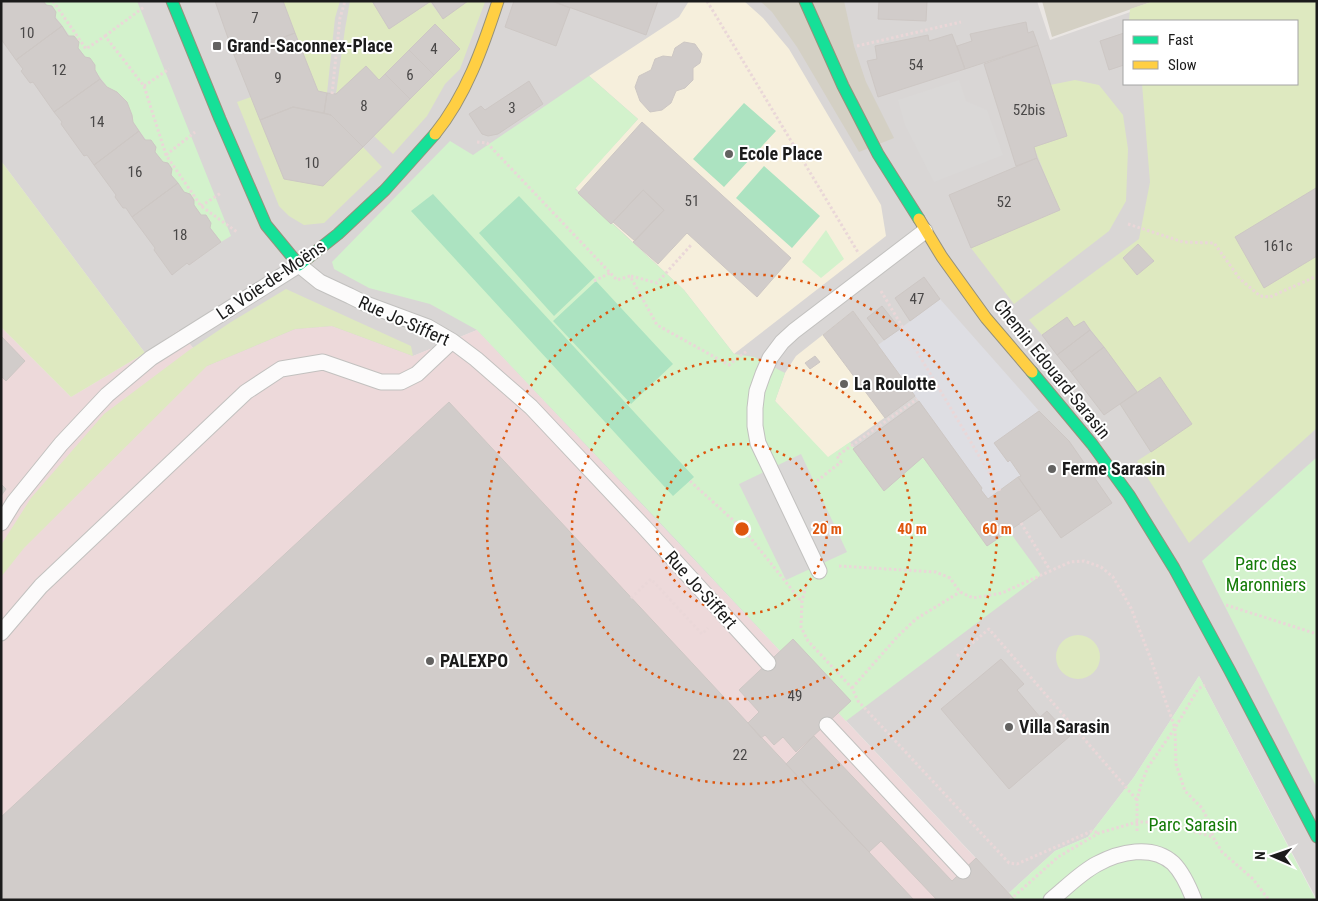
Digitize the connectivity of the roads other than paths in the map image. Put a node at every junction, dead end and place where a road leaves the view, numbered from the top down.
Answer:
1 (172, 1) edge
2 (498, 1) edge
3 (805, 1) edge
4 (925, 231) junction
5 (299, 265) junction
6 (452, 340) junction
7 (1, 523) edge
8 (819, 572) road end
9 (1, 634) edge
10 (768, 663) dead end
11 (827, 724) dead end
12 (1317, 837) edge
13 (963, 871) dead end
14 (1051, 900) edge
15 (1194, 900) edge

1 - 5 street, Rue Jo-Siffert
2 - 5 street, La Voie-de-Moëns
3 - 4 street, Chemin Edouard-Sarasin
4 - 8 lane
4 - 12 street, Chemin Edouard-Sarasin
5 - 6 lane, Rue Jo-Siffert
5 - 7 lane, La Voie-de-Moëns
6 - 9 lane
6 - 10 lane, Rue Jo-Siffert
11 - 13 lane
14 - 15 lane

